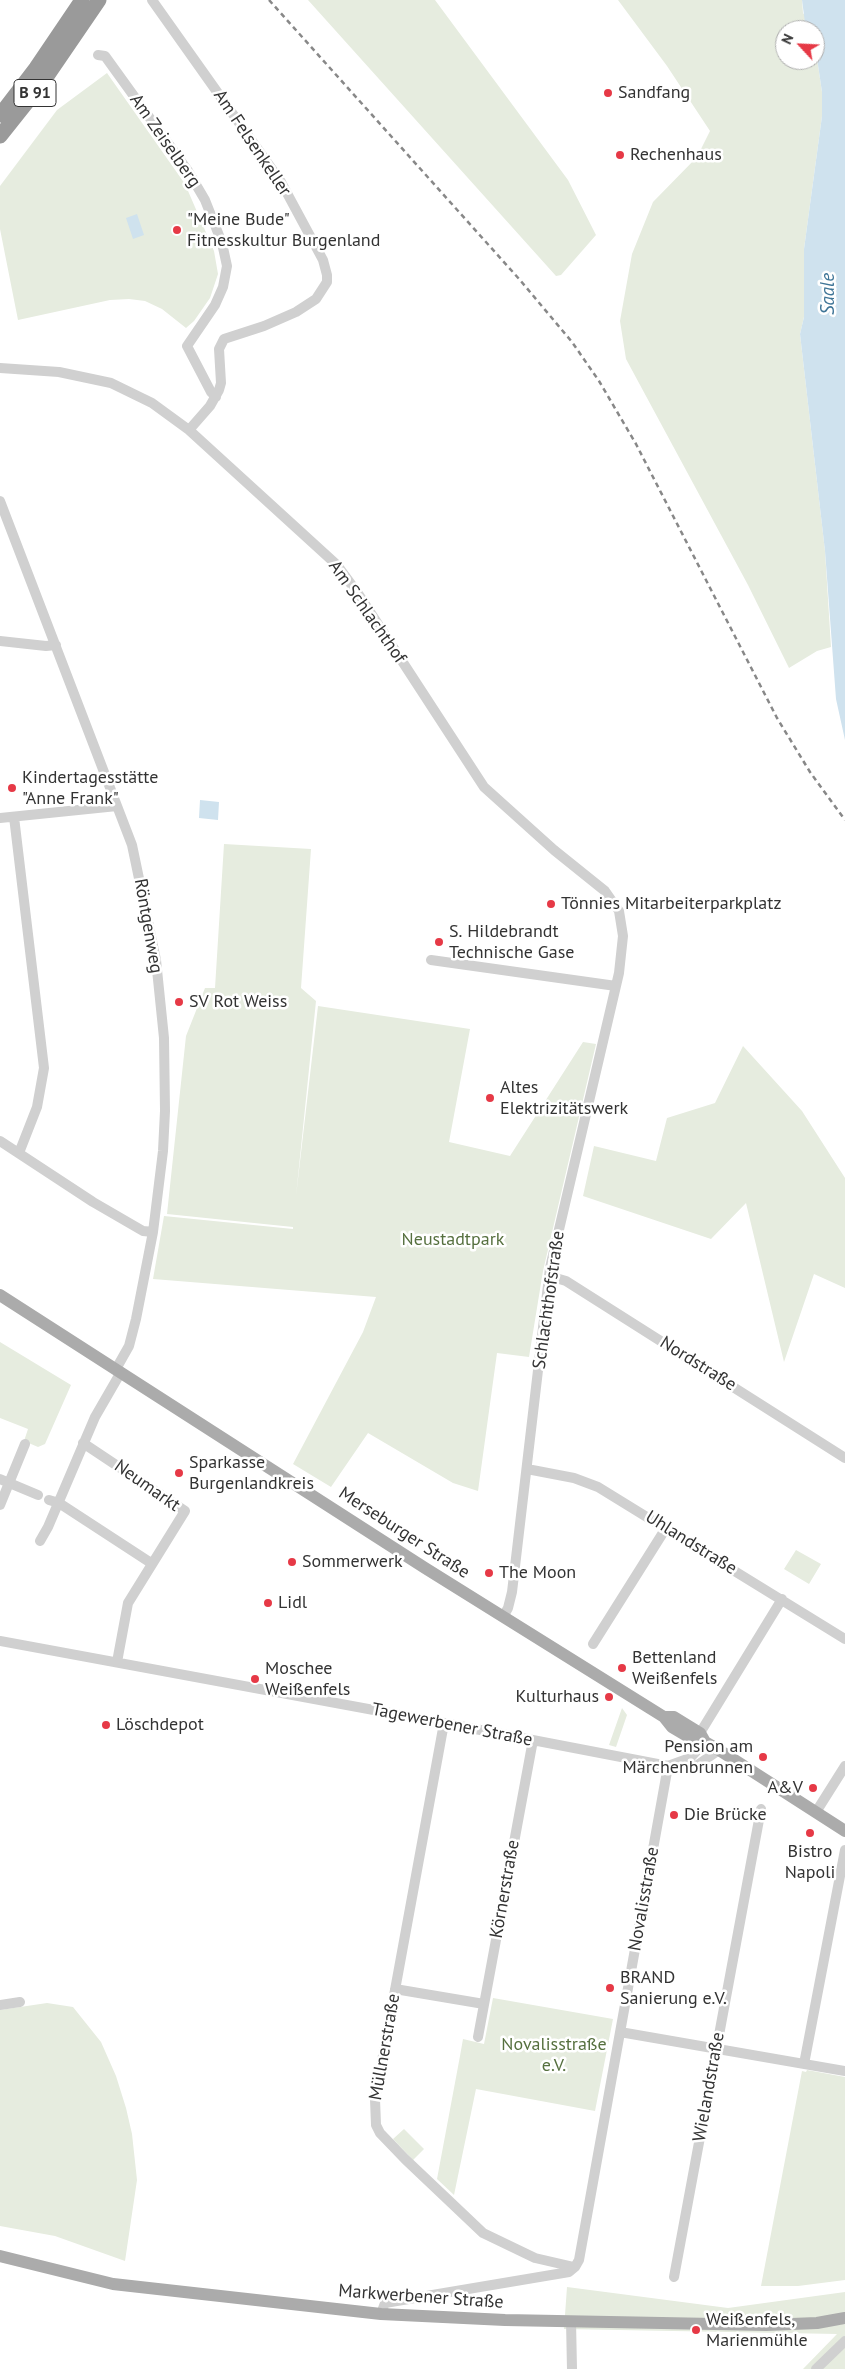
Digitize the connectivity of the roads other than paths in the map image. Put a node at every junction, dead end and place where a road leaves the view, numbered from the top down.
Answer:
1 (82, 0) edge
2 (99, 0) edge
3 (152, 0) edge
4 (98, 55) dead end
5 (0, 115) edge
6 (0, 136) edge
7 (0, 368) edge
8 (216, 397) junction
9 (189, 430) junction
10 (0, 501) edge
11 (0, 642) edge
12 (56, 645) junction
13 (117, 806) junction
14 (14, 817) junction
15 (0, 818) edge
16 (623, 945) joint
17 (431, 960) dead end
18 (616, 986) junction
19 (0, 1141) edge
20 (19, 1153) junction
21 (153, 1232) junction
22 (549, 1276) junction
23 (0, 1295) edge
24 (119, 1370) junction
25 (83, 1443) junction
26 (25, 1444) dead end
27 (845, 1458) edge
28 (527, 1469) junction
29 (4, 1481) edge
30 (38, 1495) dead end
31 (54, 1501) junction
32 (0, 1504) edge
33 (666, 1528) junction
34 (40, 1541) dead end
35 (151, 1564) junction
36 (782, 1599) junction
37 (503, 1617) junction
38 (845, 1639) edge
39 (0, 1641) edge
40 (593, 1644) dead end
41 (117, 1662) junction
42 (444, 1723) junction
43 (702, 1737) junction
44 (533, 1740) junction
45 (719, 1750) junction
46 (668, 1766) junction
47 (845, 1766) edge
48 (761, 1808) dead end
49 (816, 1812) junction
50 (845, 1831) edge
51 (845, 1850) edge
52 (395, 1989) junction
53 (20, 2002) dead end
54 (0, 2004) edge
55 (484, 2004) junction
56 (620, 2032) junction
57 (478, 2037) dead end
58 (716, 2048) junction
59 (804, 2064) junction
60 (845, 2072) edge
61 (0, 2256) edge
62 (575, 2267) junction
63 (674, 2277) dead end
64 (381, 2314) junction
65 (845, 2318) edge
66 (570, 2321) junction
67 (845, 2341) edge
68 (572, 2369) edge
69 (816, 2369) edge

1 - 5 highway, B 91
2 - 6 highway, B 91
3 - 8 street, Am Felsenkeller
4 - 8 street, Am Zeiselberg
7 - 9 street, Am Schlachthof
8 - 9 street, Am Felsenkeller
9 - 16 street, Am Schlachthof
10 - 12 street, Röntgenweg
11 - 12 street
12 - 13 street, Röntgenweg
13 - 14 street
13 - 21 street, Röntgenweg
14 - 15 street
14 - 20 street
16 - 18 street, Schlachthofstraße
17 - 18 street
18 - 22 street, Schlachthofstraße
19 - 20 street
20 - 21 street
21 - 24 street, Röntgenweg
22 - 27 street, Nordstraße
22 - 28 street, Schlachthofstraße
23 - 24 main road, Merseburger Straße
24 - 25 street, Röntgenweg
24 - 37 main road, Merseburger Straße
25 - 31 street, Röntgenweg
25 - 35 street, Neumarkt
26 - 29 street
28 - 33 street, Uhlandstraße
28 - 37 street, Schlachthofstraße
29 - 30 street
29 - 32 street
31 - 34 street, Röntgenweg
31 - 35 street
33 - 36 street, Uhlandstraße
33 - 40 street
35 - 41 street, Neumarkt
36 - 38 street, Uhlandstraße
36 - 43 street
37 - 43 main road, Merseburger Straße
39 - 41 street, Tagewerbener Straße
41 - 42 street, Tagewerbener Straße
42 - 44 street, Tagewerbener Straße
42 - 52 street, Müllnerstraße
43 - 45 main road, Merseburger Straße
43 - 46 street
44 - 46 street, Tagewerbener Straße
44 - 55 street, Körnerstraße
45 - 46 street, Tagewerbener Straße
45 - 49 main road, Merseburger Straße
46 - 56 street, Novalisstraße
47 - 49 street
48 - 58 street, Wielandstraße
49 - 50 main road, Merseburger Straße
51 - 59 street
52 - 55 street
52 - 62 street, Müllnerstraße
53 - 54 street
55 - 57 street, Körnerstraße
56 - 58 street
56 - 62 street, Novalisstraße
58 - 59 street
58 - 63 street, Wielandstraße
59 - 60 street
61 - 64 main road, Markwerbener Straße
62 - 64 street
64 - 66 main road, Markwerbener Straße
65 - 66 main road, Markwerbener Straße
66 - 68 street
67 - 69 street

